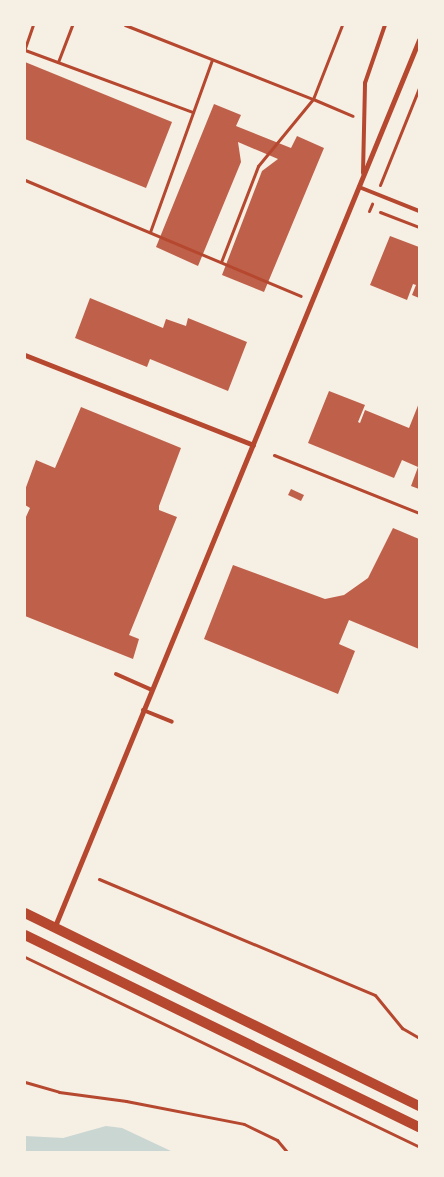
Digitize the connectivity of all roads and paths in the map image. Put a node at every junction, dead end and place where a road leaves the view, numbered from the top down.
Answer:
1 (33, 25) edge
2 (72, 25) edge
3 (125, 25) edge
4 (342, 25) edge
5 (385, 25) edge
6 (419, 40) edge
7 (25, 49) edge
8 (212, 60) junction
9 (58, 62) junction
10 (419, 88) edge
11 (312, 99) junction
12 (193, 112) junction
13 (363, 120) junction
14 (363, 178) junction
15 (25, 180) edge
16 (359, 187) junction
17 (377, 194) junction
18 (369, 211) dead end
19 (419, 211) edge
20 (380, 212) dead end
21 (419, 228) edge
22 (150, 232) junction
23 (221, 262) junction
24 (314, 301) junction
25 (25, 355) edge
26 (253, 445) junction
27 (274, 455) dead end
28 (419, 513) edge
29 (116, 674) dead end
30 (152, 690) junction
31 (143, 710) junction
32 (172, 722) dead end
33 (99, 879) dead end
34 (25, 913) edge
35 (55, 926) junction
36 (25, 936) edge
37 (25, 957) edge
38 (419, 1038) edge
39 (25, 1082) edge
40 (419, 1106) edge
41 (419, 1127) edge
42 (419, 1146) edge
43 (287, 1152) edge

1 - 7 path
2 - 9 path
3 - 8 path
4 - 11 path
5 - 13 lane
6 - 14 street
7 - 9 path
8 - 11 path
8 - 12 path
9 - 12 path
10 - 17 path
11 - 13 path
11 - 23 path
12 - 22 path
13 - 14 lane
14 - 16 street
15 - 22 path
16 - 17 lane
16 - 24 street
17 - 18 path
17 - 19 lane
20 - 21 path
22 - 23 path
23 - 24 path
24 - 26 street
25 - 26 street
26 - 30 street
27 - 28 path
29 - 30 lane
30 - 31 street
31 - 32 lane
31 - 35 street
33 - 38 path
34 - 35 main road
35 - 40 main road
36 - 41 main road
37 - 42 path
39 - 43 path

